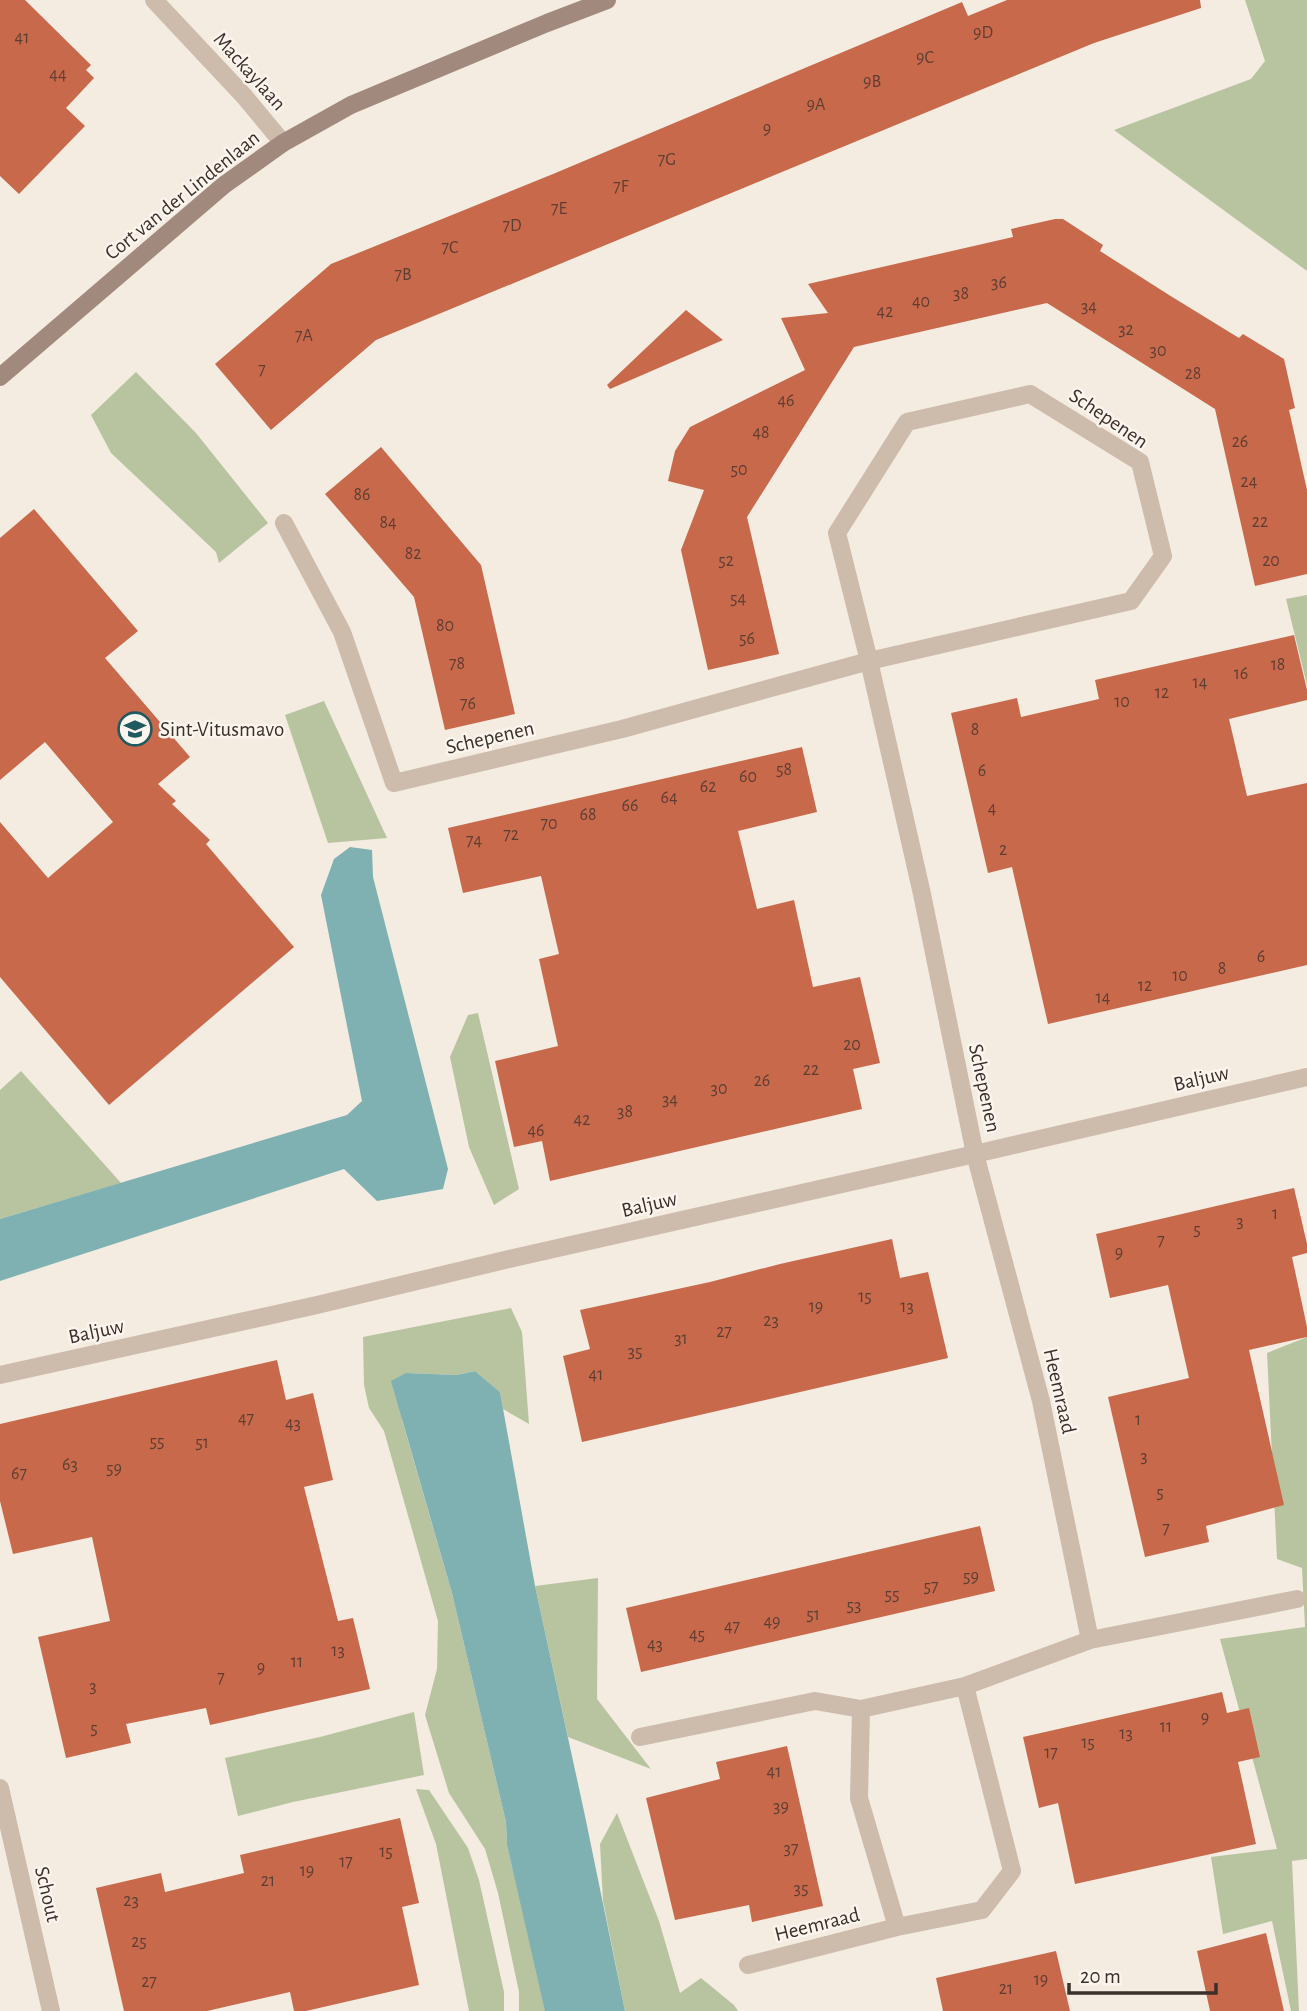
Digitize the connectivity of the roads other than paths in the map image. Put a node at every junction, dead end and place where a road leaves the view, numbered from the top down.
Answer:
1 (153, 0) edge
2 (607, 0) edge
3 (283, 143) junction
4 (0, 377) edge
5 (284, 523) dead end
6 (869, 661) junction
7 (1307, 1077) edge
8 (975, 1154) junction
9 (0, 1375) edge
10 (1297, 1599) dead end
11 (1090, 1640) junction
12 (965, 1686) junction
13 (861, 1709) junction
14 (640, 1737) dead end
15 (0, 1788) edge
16 (897, 1927) junction
17 (748, 1965) dead end
18 (51, 2011) edge

1 - 3 street, Mackaylaan
2 - 3 main road, Cort van der Lindenlaan
3 - 4 main road, Cort van der Lindenlaan
5 - 6 street, Schepenen
6 - 6 street, Schepenen
6 - 8 street, Schepenen
7 - 8 street, Baljuw
8 - 9 street, Baljuw
8 - 11 street, Heemraad
10 - 11 street
11 - 12 street
12 - 13 street
12 - 16 street, Heemraad
13 - 14 street
13 - 16 street
15 - 18 street, Schout
16 - 17 street, Heemraad

